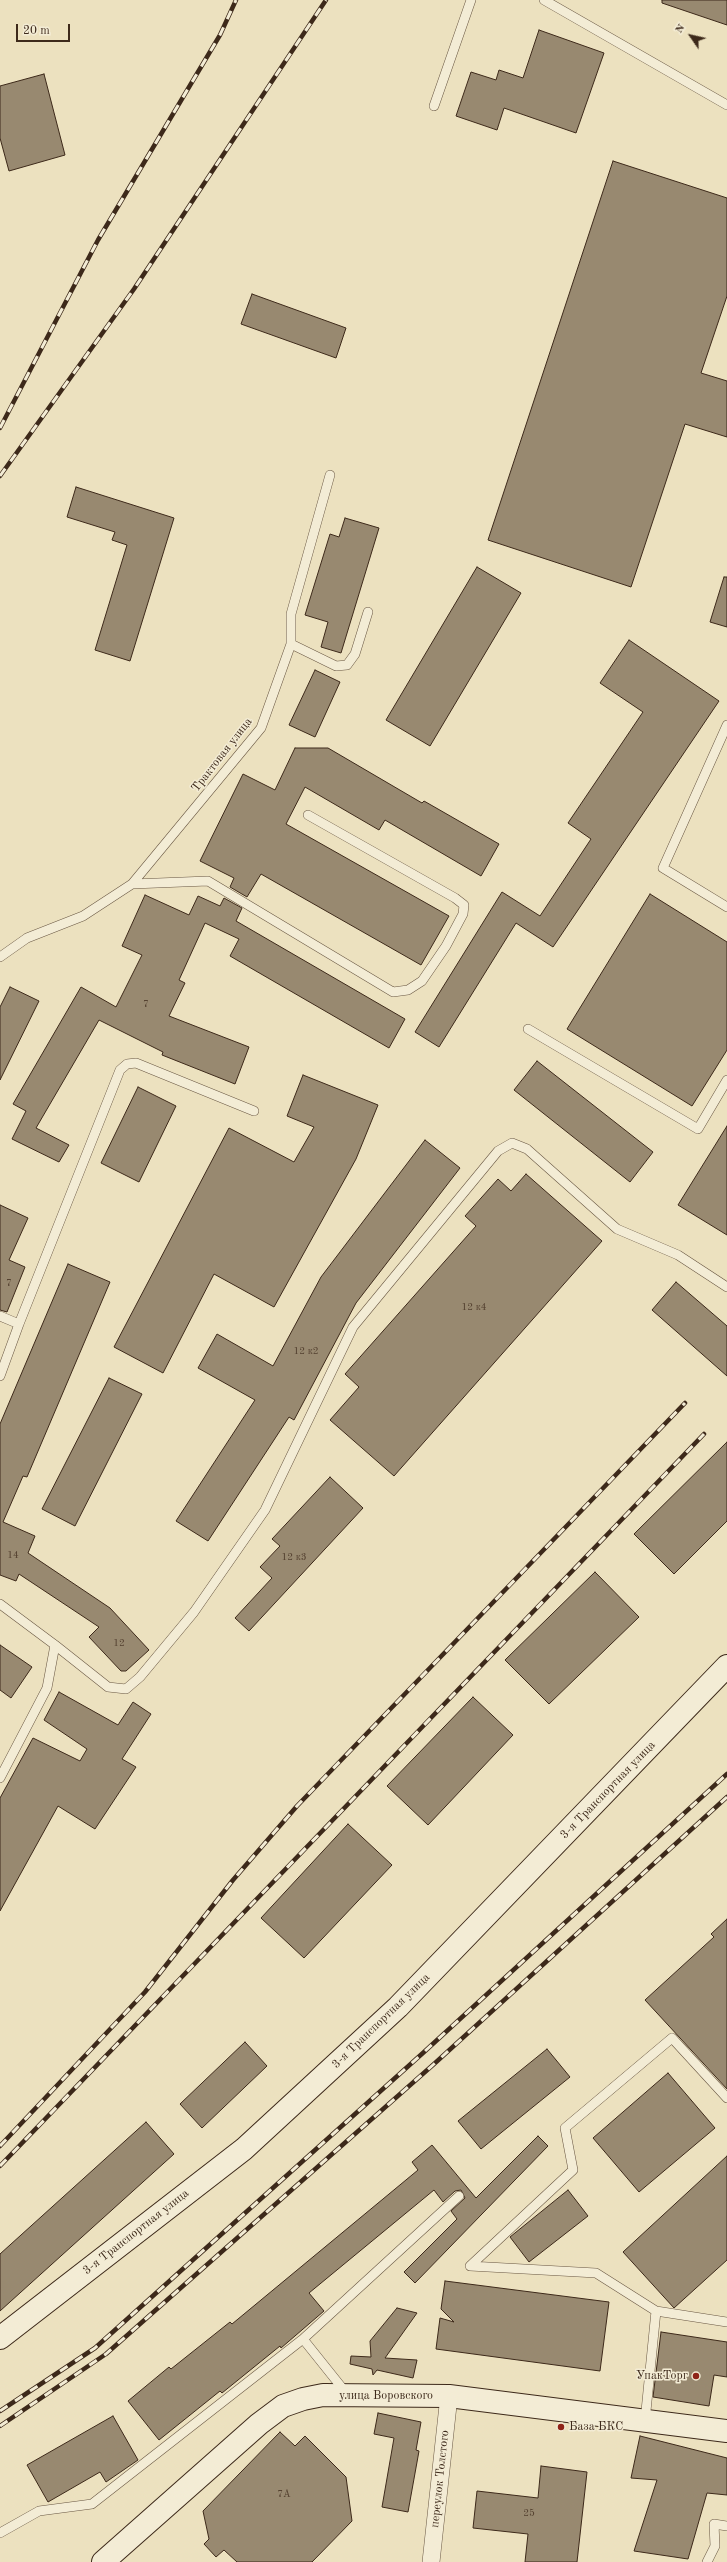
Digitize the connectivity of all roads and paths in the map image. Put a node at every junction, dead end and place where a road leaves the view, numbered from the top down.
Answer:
1 (471, 0) edge
2 (544, 0) edge
3 (434, 106) dead end
4 (727, 106) edge
5 (330, 475) dead end
6 (368, 612) dead end
7 (291, 644) junction
8 (727, 725) edge
9 (308, 815) dead end
10 (132, 884) junction
11 (727, 907) edge
12 (0, 957) edge
13 (528, 1029) dead end
14 (727, 1080) edge
15 (254, 1111) dead end
16 (727, 1288) edge
17 (0, 1316) edge
18 (19, 1324) junction
19 (0, 1376) edge
20 (0, 1604) edge
21 (55, 1645) junction
22 (727, 1666) edge
23 (0, 1778) edge
24 (727, 2098) edge
25 (459, 2196) dead end
26 (656, 2311) junction
27 (727, 2322) edge
28 (0, 2338) edge
29 (303, 2339) junction
30 (348, 2395) junction
31 (449, 2396) junction
32 (644, 2422) junction
33 (727, 2431) edge
34 (727, 2526) edge
35 (0, 2533) edge
36 (103, 2562) edge
37 (431, 2562) edge
38 (707, 2562) edge

1 - 3 lane
2 - 4 lane
5 - 7 lane, Трактовая улица
6 - 7 lane
7 - 10 lane, Трактовая улица
8 - 11 lane
9 - 10 lane
10 - 12 lane, Трактовая улица
13 - 14 lane
15 - 18 lane
16 - 21 lane
17 - 18 lane
18 - 19 lane
20 - 21 lane
21 - 23 lane
22 - 28 street, 3-я Транспортная улица
24 - 26 lane
25 - 29 lane
26 - 27 lane
26 - 32 lane
29 - 30 lane
29 - 35 lane
30 - 31 street, улица Воровского
30 - 36 street, улица Воровского
31 - 32 street, улица Воровского
31 - 37 street, переулок Толстого
32 - 33 street, улица Воровского
34 - 38 lane

